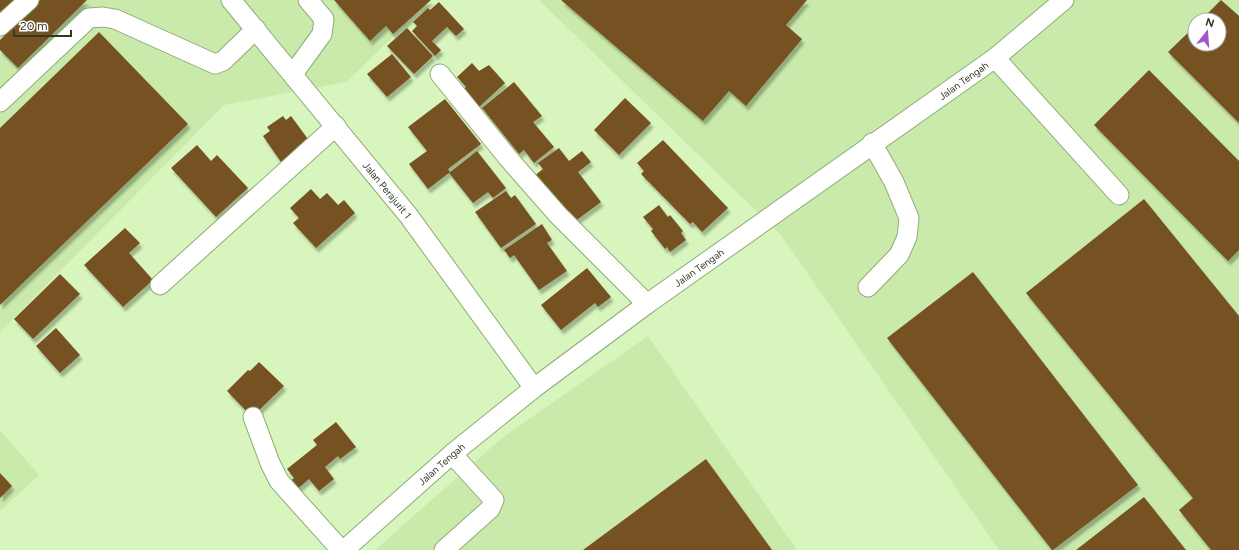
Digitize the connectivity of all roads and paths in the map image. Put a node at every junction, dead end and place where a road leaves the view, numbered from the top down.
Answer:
1 (28, 0) edge
2 (230, 0) edge
3 (308, 0) edge
4 (1064, 0) edge
5 (0, 26) edge
6 (256, 30) junction
7 (995, 58) junction
8 (293, 74) junction
9 (440, 74) dead end
10 (0, 102) edge
11 (336, 126) junction
12 (872, 143) junction
13 (1119, 195) dead end
14 (160, 284) dead end
15 (868, 287) dead end
16 (647, 304) junction
17 (534, 388) junction
18 (253, 417) dead end
19 (452, 454) junction
20 (343, 550) edge
21 (444, 550) edge

1 - 5 street
2 - 6 street, Jalan Perajurit 1
3 - 8 street
4 - 7 street, Jalan Tengah
6 - 8 street, Jalan Perajurit 1
6 - 10 street
7 - 12 street, Jalan Tengah
7 - 13 street
8 - 11 street, Jalan Perajurit 1
9 - 16 street
11 - 14 street
11 - 17 street, Jalan Perajurit 1
12 - 15 street
12 - 16 street, Jalan Tengah
16 - 17 street, Jalan Tengah
17 - 19 street, Jalan Tengah
18 - 20 street
19 - 20 street, Jalan Tengah
19 - 21 street

